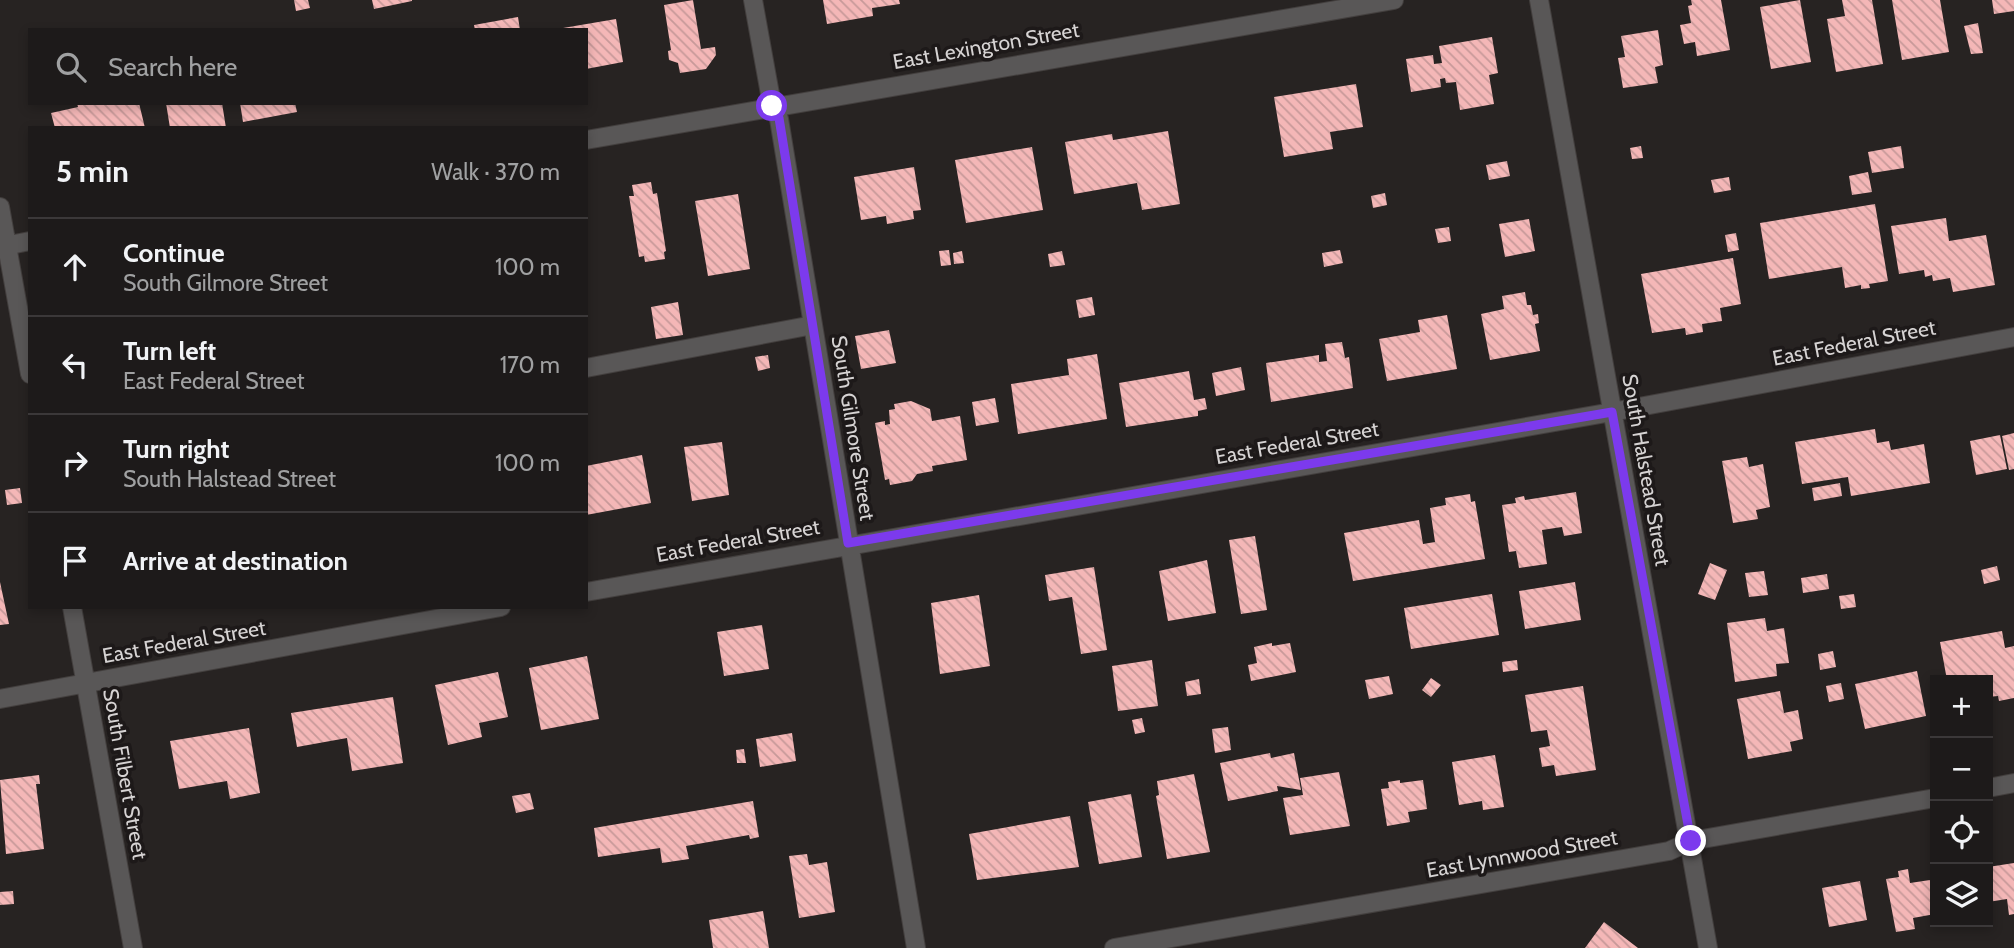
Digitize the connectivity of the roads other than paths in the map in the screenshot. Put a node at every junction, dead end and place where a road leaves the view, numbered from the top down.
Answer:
1 (753, 0) edge
2 (1394, 0) edge
3 (1539, 0) edge
4 (772, 106) junction
5 (588, 140) edge
6 (0, 207) edge
7 (28, 242) edge
8 (3, 246) edge
9 (813, 325) junction
10 (2014, 337) edge
11 (28, 365) edge
12 (588, 368) edge
13 (1612, 412) junction
14 (848, 543) junction
15 (588, 592) edge
16 (72, 609) edge
17 (490, 609) edge
18 (86, 684) junction
19 (0, 699) edge
20 (2014, 783) edge
21 (1993, 787) edge
22 (1930, 799) edge
23 (1691, 841) junction
24 (134, 948) edge
25 (916, 948) edge
26 (1114, 948) edge
27 (1708, 948) edge

1 - 4 street, South Gilmore Street
2 - 4 street, East Lexington Street
3 - 13 street, South Halstead Street
4 - 5 street, East Lexington Street
4 - 9 street, South Gilmore Street
6 - 8 street
7 - 8 street
8 - 11 street
9 - 12 street
9 - 14 street, South Gilmore Street
10 - 13 street, East Federal Street
13 - 14 street, East Federal Street
13 - 23 street, South Halstead Street
14 - 15 street, East Federal Street
14 - 25 street, South Gilmore Street
16 - 18 street, South Filbert Street
17 - 18 street, East Federal Street
18 - 19 street, East Federal Street
18 - 24 street, South Filbert Street
20 - 21 street
22 - 23 street, East Lynnwood Street
23 - 26 street, East Lynnwood Street
23 - 27 street, South Halstead Street

